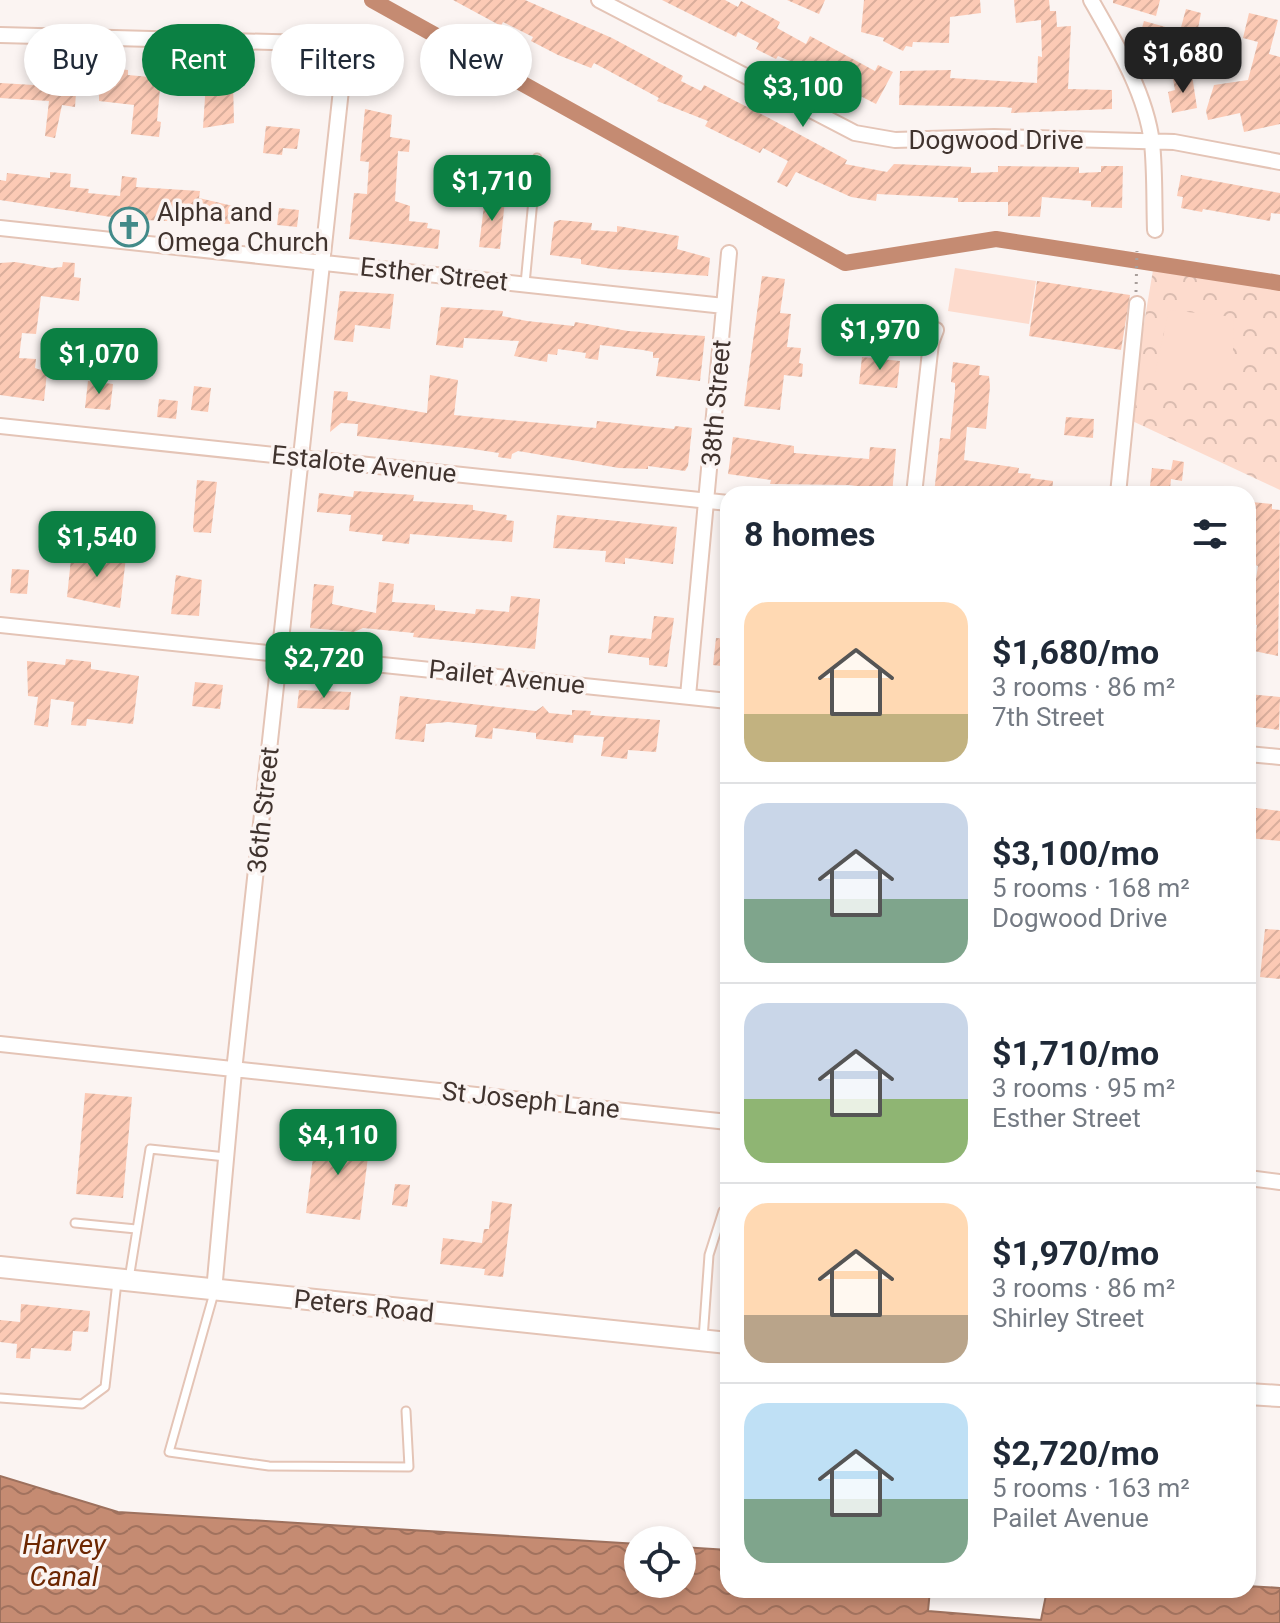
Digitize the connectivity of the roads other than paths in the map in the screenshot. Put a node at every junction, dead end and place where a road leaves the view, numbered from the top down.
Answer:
1 (599, 0) edge
2 (1091, 0) edge
3 (0, 35) edge
4 (1152, 141) junction
5 (537, 158) dead end
6 (1280, 162) edge
7 (0, 228) edge
8 (1155, 230) dead end
9 (729, 253) dead end
10 (323, 262) junction
11 (525, 284) junction
12 (1137, 304) dead end
13 (724, 306) junction
14 (936, 330) dead end
15 (0, 426) edge
16 (300, 457) junction
17 (915, 486) edge
18 (1119, 486) edge
19 (708, 501) junction
20 (720, 502) edge
21 (0, 625) edge
22 (280, 654) junction
23 (688, 696) junction
24 (720, 700) edge
25 (1256, 755) edge
26 (1280, 757) edge
27 (0, 1044) edge
28 (234, 1071) junction
29 (720, 1121) edge
30 (227, 1157) junction
31 (1256, 1179) edge
32 (1280, 1182) edge
33 (720, 1220) edge
34 (75, 1223) dead end
35 (136, 1229) junction
36 (0, 1267) edge
37 (123, 1280) junction
38 (214, 1291) junction
39 (703, 1341) junction
40 (720, 1342) edge
41 (1256, 1394) edge
42 (1280, 1396) edge
43 (0, 1398) edge
44 (406, 1411) dead end

1 - 4 street, Dogwood Drive
2 - 4 street
3 - 10 street, 36th Street
4 - 6 street, Dogwood Drive
4 - 8 street
5 - 11 lane
7 - 10 street, Esther Street
9 - 13 street, 38th Street
10 - 11 street, Esther Street
10 - 16 street, 36th Street
11 - 13 street, Esther Street
12 - 18 street
13 - 19 street, 38th Street
14 - 17 street
15 - 16 street, Estalote Avenue
16 - 19 street, Estalote Avenue
16 - 22 street, 36th Street
19 - 20 street, Estalote Avenue
19 - 23 street, 38th Street
21 - 22 street, Pailet Avenue
22 - 23 street, Pailet Avenue
22 - 28 street, 36th Street
23 - 24 street, Pailet Avenue
25 - 26 street
27 - 28 street, St Joseph Lane
28 - 29 street, St Joseph Lane
28 - 30 street, 36th Street
30 - 35 lane
30 - 38 street, 36th Street
31 - 32 street
33 - 39 lane
34 - 35 lane
35 - 37 lane
36 - 37 main road, Peters Road
37 - 38 main road, Peters Road
37 - 43 lane
38 - 39 main road, Peters Road
38 - 44 lane
39 - 40 main road, Peters Road
41 - 42 main road

